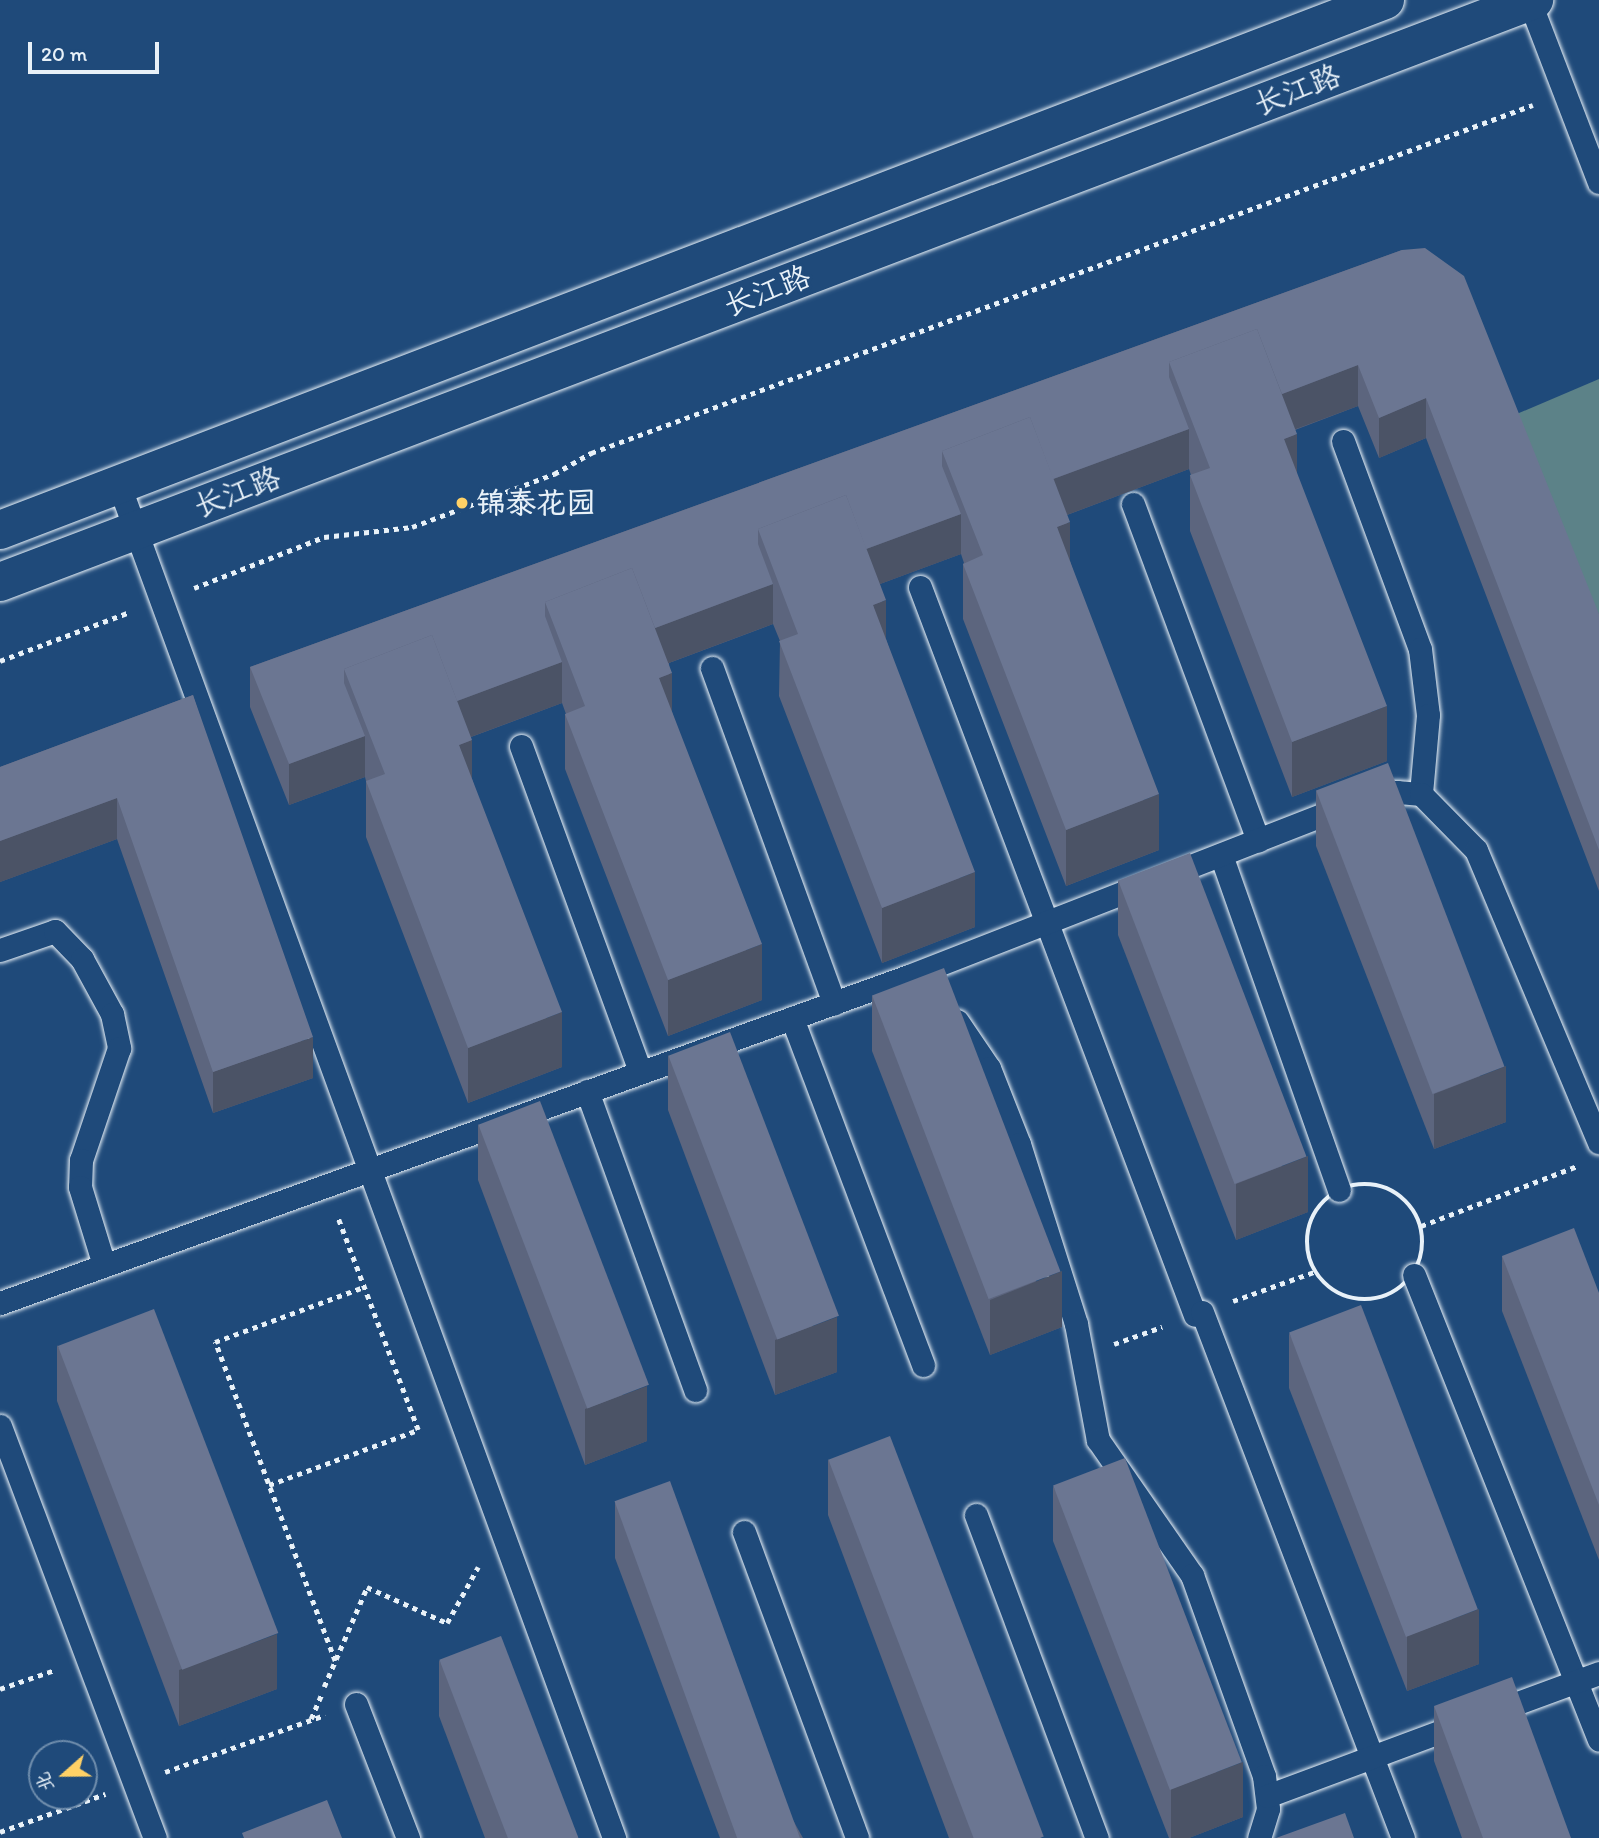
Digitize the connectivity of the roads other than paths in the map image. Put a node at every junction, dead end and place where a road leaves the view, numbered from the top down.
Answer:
1 (1385, 0) edge
2 (1531, 1) edge
3 (1599, 182) edge
4 (1343, 440) dead end
5 (120, 485) junction
6 (1133, 504) dead end
7 (0, 530) edge
8 (136, 531) junction
9 (0, 582) edge
10 (920, 587) dead end
11 (712, 668) dead end
12 (521, 746) dead end
13 (1421, 794) junction
14 (1258, 841) junction
15 (1221, 855) junction
16 (1047, 922) junction
17 (0, 950) edge
18 (909, 976) junction
19 (834, 1003) junction
20 (792, 1018) junction
21 (640, 1072) junction
22 (587, 1091) junction
23 (1597, 1131) edge
24 (370, 1170) junction
25 (1339, 1190) road end
26 (104, 1265) junction
27 (1414, 1275) road end
28 (0, 1303) edge
29 (923, 1364) dead end
30 (695, 1391) dead end
31 (0, 1426) edge
32 (976, 1515) dead end
33 (744, 1532) dead end
34 (1599, 1673) edge
35 (1577, 1681) junction
36 (356, 1704) road end
37 (1599, 1740) edge
38 (1372, 1757) junction
39 (1267, 1796) junction
40 (155, 1838) edge
41 (408, 1838) edge
42 (614, 1838) edge
43 (857, 1838) edge
44 (1097, 1838) edge
45 (1259, 1838) edge
46 (1403, 1838) edge

1 - 5 street, 长江路
2 - 3 lane
2 - 8 street, 长江路
4 - 13 lane
5 - 7 street, 长江路
5 - 8 lane
6 - 14 lane
8 - 9 street, 长江路
8 - 24 lane
10 - 16 lane
11 - 19 lane
12 - 21 lane
13 - 14 lane
13 - 23 lane
14 - 15 lane
15 - 16 lane
15 - 25 lane
16 - 18 lane
16 - 38 lane
17 - 26 lane
18 - 19 lane
18 - 39 lane
19 - 20 lane
20 - 21 lane
20 - 29 lane
21 - 22 lane
22 - 24 lane
22 - 30 lane
24 - 26 lane
24 - 42 lane
26 - 28 lane
27 - 35 lane
31 - 40 lane
32 - 44 lane
33 - 43 lane
34 - 35 lane
35 - 37 lane
35 - 38 lane
36 - 41 lane
38 - 39 lane
38 - 46 lane
39 - 45 lane

